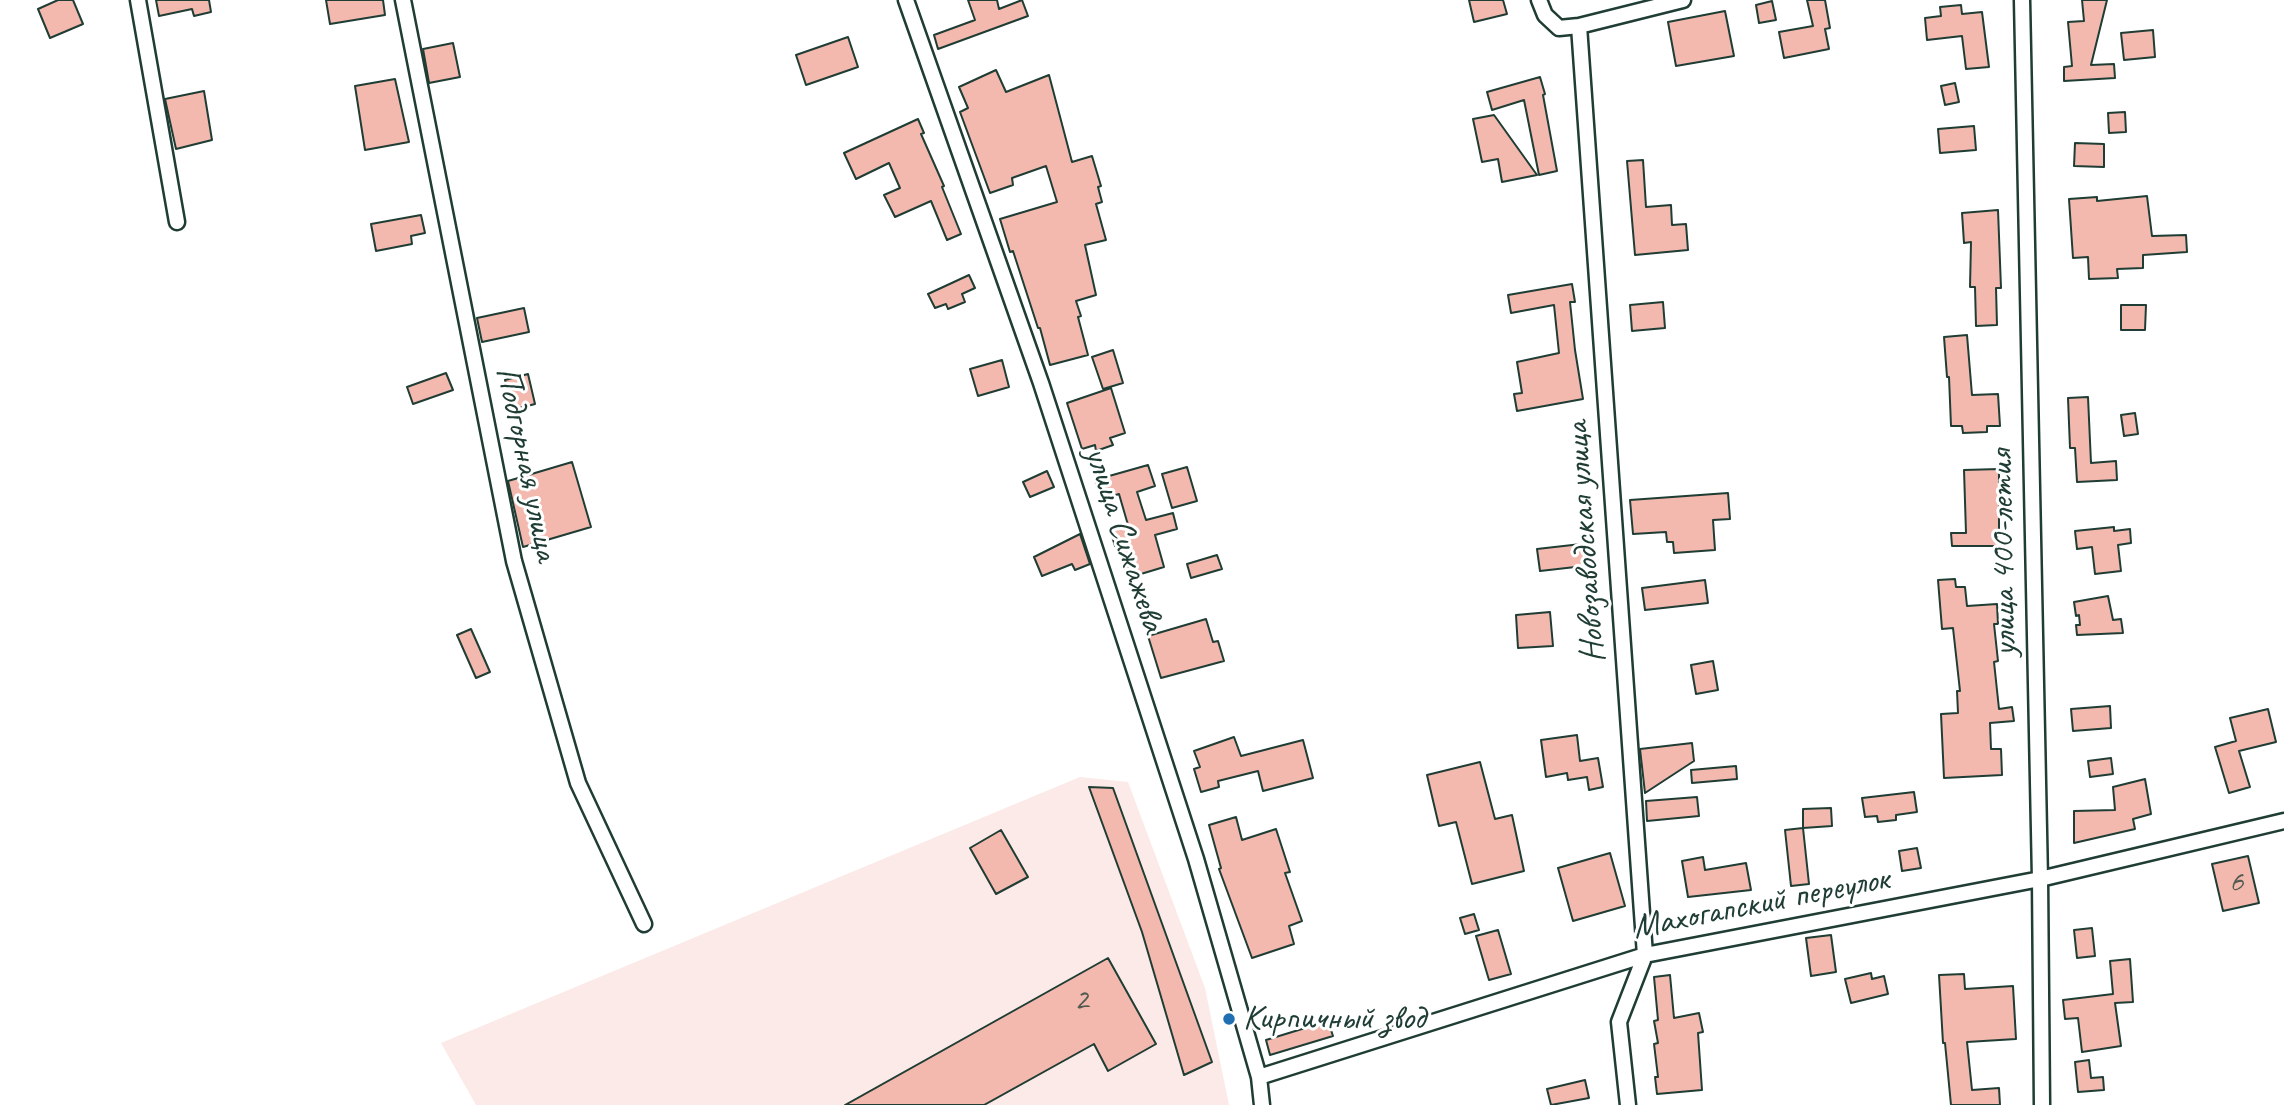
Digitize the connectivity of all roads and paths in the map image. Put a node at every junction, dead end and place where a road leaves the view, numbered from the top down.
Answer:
1 (138, 0) edge
2 (403, 0) edge
3 (905, 0) edge
4 (1539, 0) edge
5 (1683, 0) edge
6 (2022, 0) edge
7 (1579, 26) junction
8 (177, 222) dead end
9 (2284, 821) edge
10 (2040, 878) junction
11 (644, 924) dead end
12 (1645, 955) junction
13 (1259, 1076) junction
14 (1262, 1105) edge
15 (1628, 1105) edge
16 (2042, 1105) edge

1 - 8 street
2 - 11 street, Подгорная улица
3 - 13 street, улица Сижажева
4 - 7 street
5 - 7 street
6 - 10 street, улица 400-летия
7 - 12 street, Новозаводская улица
9 - 10 street, Махогапский переулок
10 - 12 street, Махогапский переулок
10 - 16 street, улица 400-летия
12 - 13 street, Махогапский переулок
12 - 15 street, Новозаводская улица
13 - 14 street, улица Сижажева

